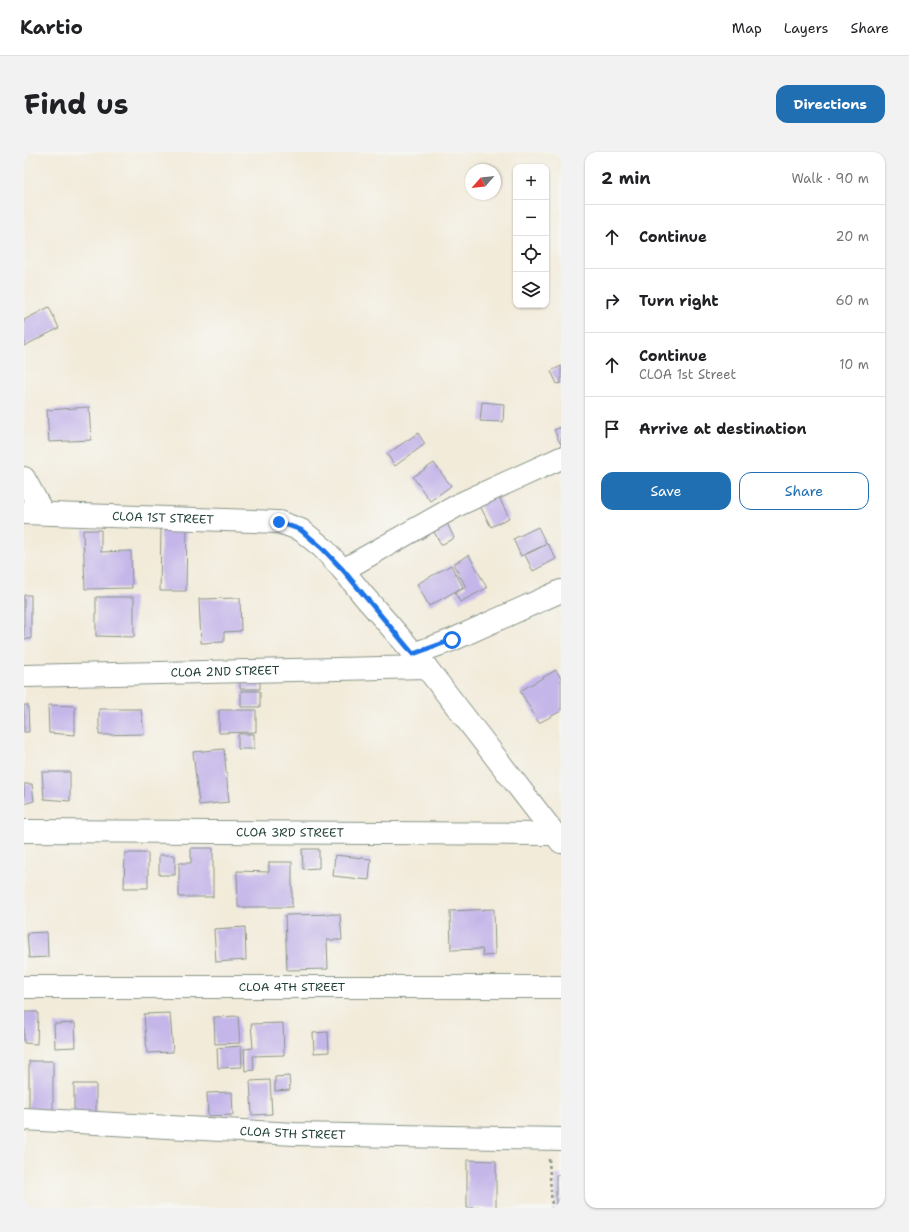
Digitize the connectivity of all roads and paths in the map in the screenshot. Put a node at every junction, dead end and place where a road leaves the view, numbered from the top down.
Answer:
1 (561, 458) edge
2 (24, 478) edge
3 (33, 513) edge
4 (343, 570) junction
5 (561, 591) edge
6 (419, 661) junction
7 (24, 676) edge
8 (24, 831) edge
9 (558, 838) edge
10 (561, 987) edge
11 (24, 988) edge
12 (24, 1119) edge
13 (554, 1139) edge
14 (552, 1208) edge

1 - 4 street
2 - 3 street
3 - 4 street, CLOA 1ST STREET
4 - 6 street
5 - 6 street, CLOA 2ND STREET
6 - 7 street, CLOA 2ND STREET
6 - 9 street
8 - 9 street, CLOA 3RD STREET
10 - 11 street, CLOA 4TH STREET
12 - 13 street, CLOA 5TH STREET
13 - 14 path

